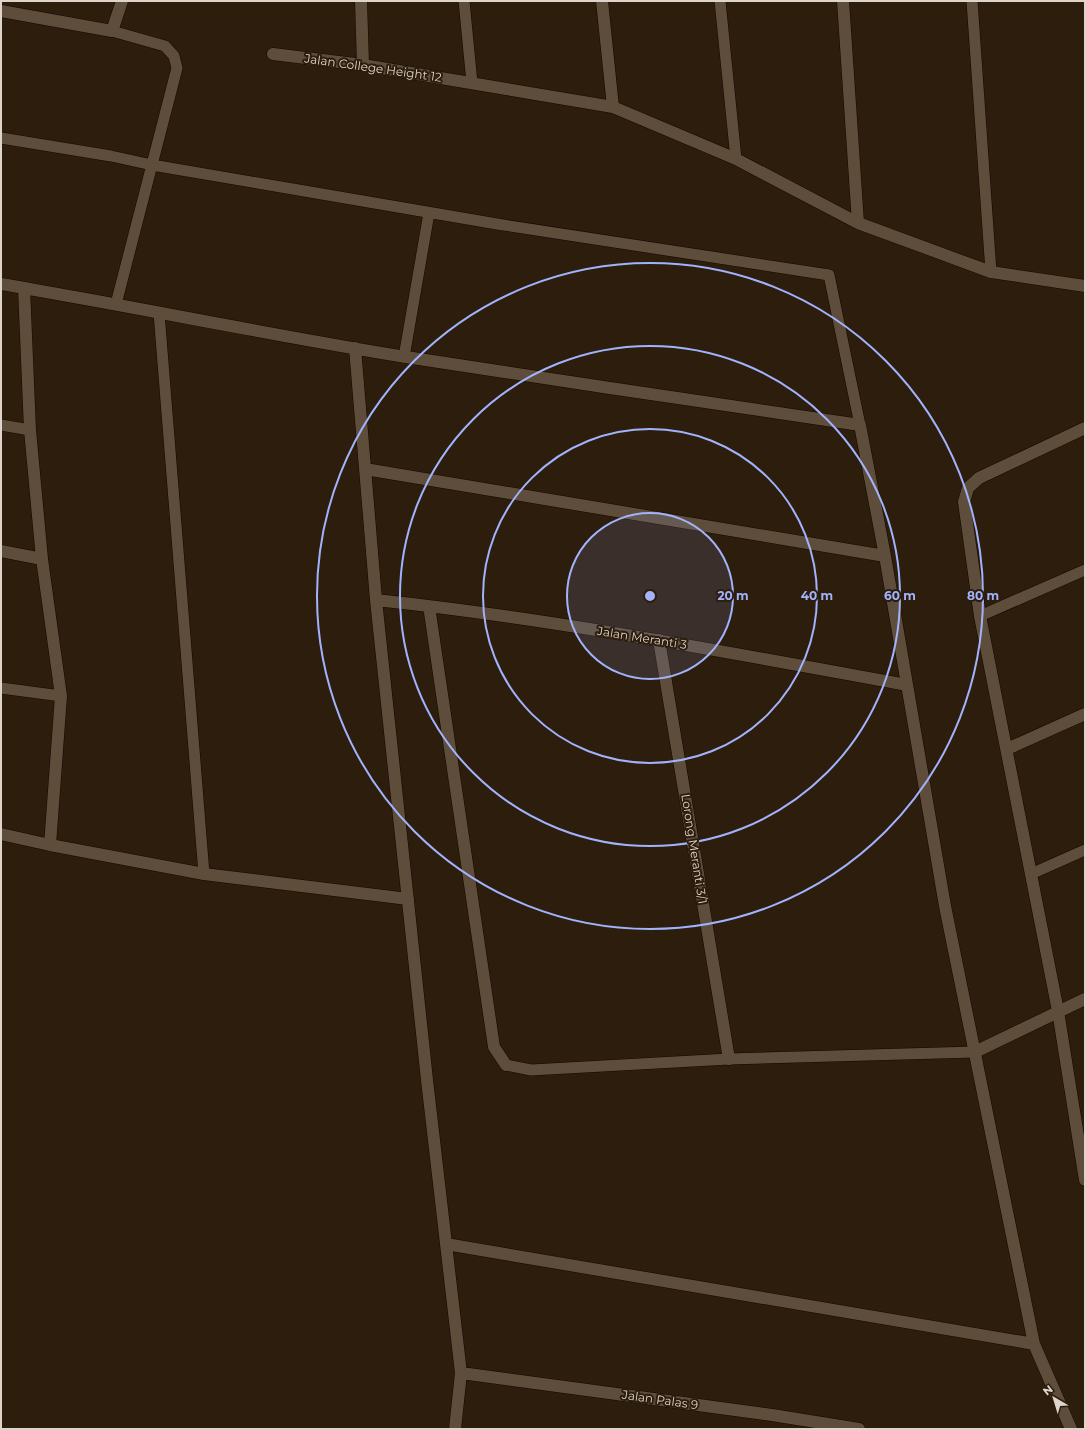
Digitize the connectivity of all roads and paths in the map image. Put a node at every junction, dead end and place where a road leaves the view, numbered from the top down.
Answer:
1 (122, 1) edge
2 (360, 1) edge
3 (464, 1) edge
4 (602, 1) edge
5 (720, 1) edge
6 (843, 1) edge
7 (972, 1) edge
8 (1, 11) edge
9 (112, 31) junction
10 (273, 54) dead end
11 (364, 65) junction
12 (472, 83) junction
13 (613, 107) junction
14 (1, 138) edge
15 (736, 159) junction
16 (152, 165) junction
17 (429, 213) junction
18 (858, 223) junction
19 (991, 272) junction
20 (1, 284) edge
21 (1085, 286) edge
22 (24, 288) junction
23 (116, 304) junction
24 (159, 313) junction
25 (355, 348) junction
26 (404, 357) junction
27 (1, 425) edge
28 (860, 425) junction
29 (1085, 428) edge
30 (30, 430) junction
31 (365, 469) junction
32 (1, 551) edge
33 (885, 556) junction
34 (42, 559) junction
35 (1085, 570) edge
36 (376, 600) junction
37 (429, 606) junction
38 (980, 616) junction
39 (659, 640) junction
40 (907, 685) junction
41 (1, 688) edge
42 (61, 696) junction
43 (1085, 714) edge
44 (1007, 749) junction
45 (1, 834) edge
46 (50, 845) junction
47 (1085, 850) edge
48 (204, 874) junction
49 (1031, 874) junction
50 (408, 899) junction
51 (1085, 999) edge
52 (1058, 1011) junction
53 (975, 1052) junction
54 (729, 1059) junction
55 (506, 1066) joint
56 (1082, 1138) edge
57 (1085, 1180) edge
58 (446, 1244) junction
59 (1034, 1344) junction
60 (461, 1373) junction
61 (455, 1429) edge
62 (859, 1429) edge
63 (1071, 1429) edge

1 - 9 street
2 - 11 street
3 - 12 lane
4 - 13 street
5 - 15 lane
6 - 18 street
7 - 19 lane
8 - 9 street
9 - 16 lane
10 - 11 street, Jalan College Height 12
11 - 12 street, Jalan College Height 12
12 - 13 street, Jalan College Height 12
13 - 15 street, Jalan College Height 12
14 - 16 lane
15 - 18 street, Jalan College Height 12
16 - 17 lane
16 - 23 lane
17 - 26 lane
17 - 28 lane
18 - 19 street, Jalan College Height 12
19 - 21 street, Jalan College Height 12
20 - 22 street
22 - 23 street
22 - 30 street
23 - 24 street
24 - 25 street
24 - 48 lane
25 - 26 street
25 - 31 street
26 - 28 street
27 - 30 lane
28 - 33 street
29 - 38 street
30 - 34 street
31 - 33 street
31 - 36 street
32 - 34 street
33 - 40 street
34 - 42 street
35 - 38 lane
36 - 37 street, Jalan Meranti 3
36 - 50 street
37 - 39 street, Jalan Meranti 3
37 - 55 street
38 - 44 street
39 - 40 street, Jalan Meranti 3
39 - 54 street, Lorong Meranti 3/1
40 - 53 street
41 - 42 lane
42 - 46 street
43 - 44 street
44 - 49 street
45 - 46 street
46 - 48 street
47 - 49 lane
48 - 50 street
49 - 52 street
50 - 58 street
51 - 52 street
52 - 53 street
52 - 56 street
53 - 54 lane
53 - 59 street
54 - 55 lane
56 - 57 street
58 - 59 street
58 - 60 street
59 - 63 street
60 - 61 street
60 - 62 street, Jalan Palas 9

